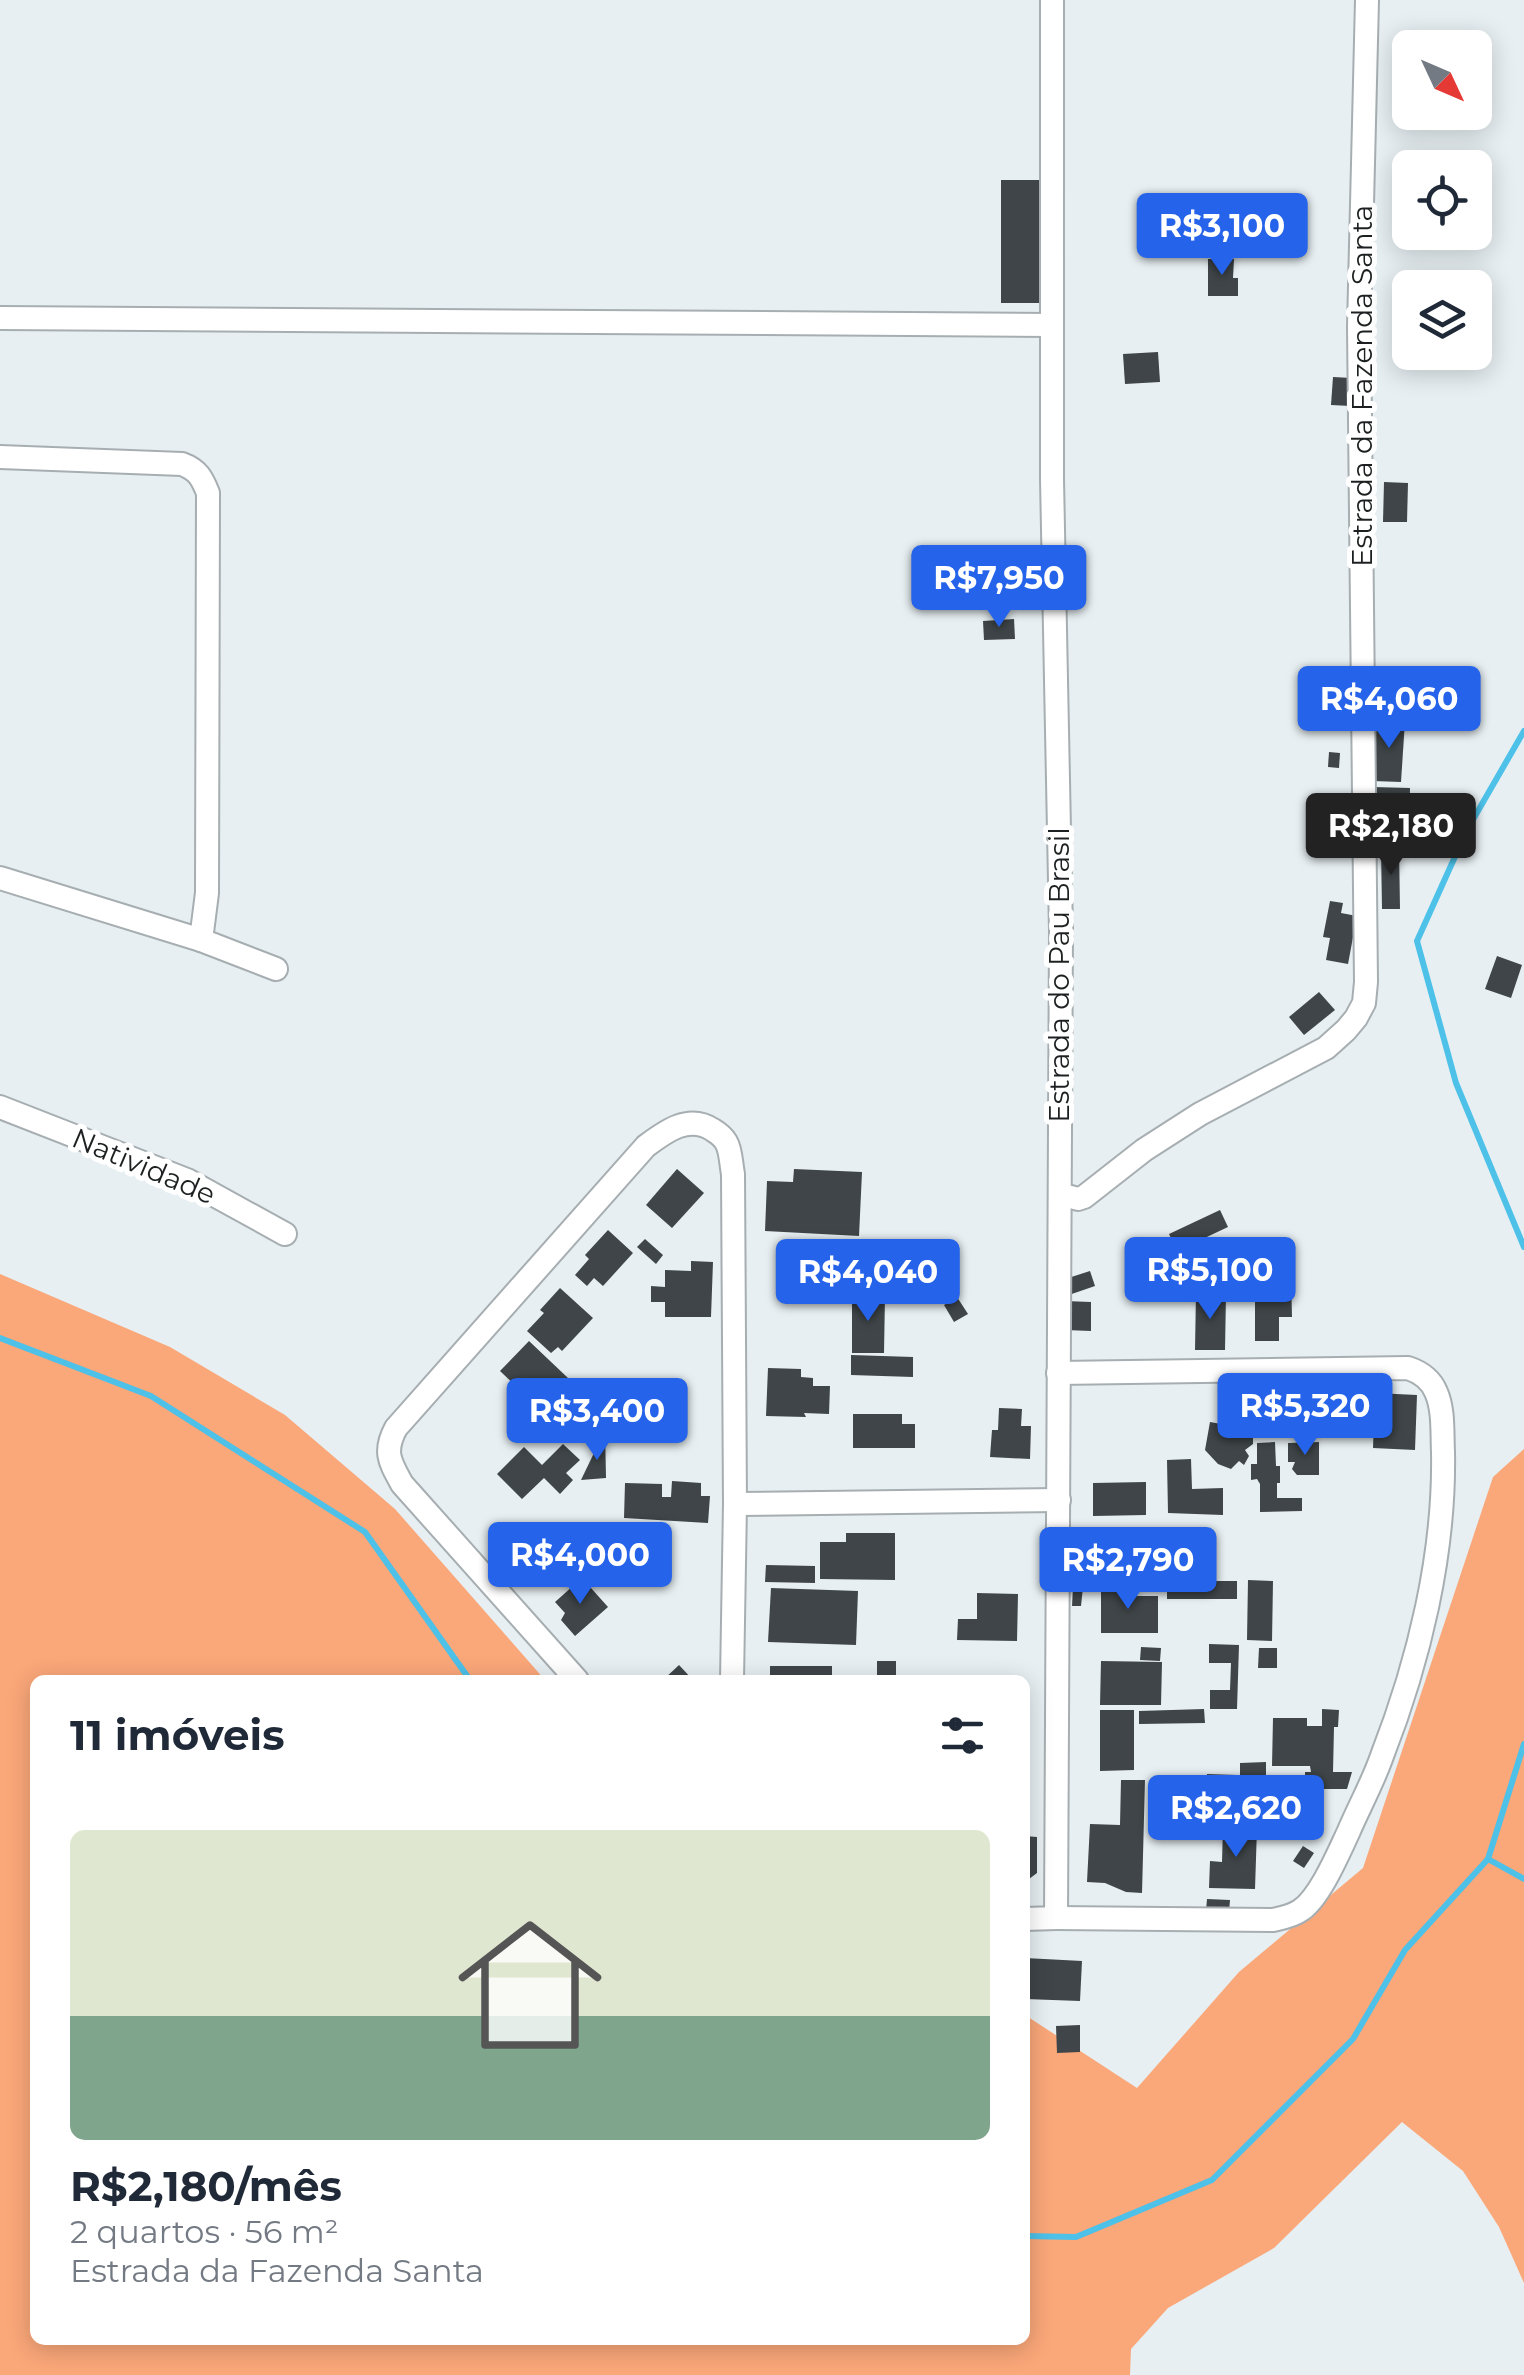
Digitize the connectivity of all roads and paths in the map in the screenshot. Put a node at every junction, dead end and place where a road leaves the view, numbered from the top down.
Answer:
1 (1052, 0) edge
2 (1367, 0) edge
3 (0, 318) edge
4 (1051, 325) junction
5 (0, 457) edge
6 (0, 878) edge
7 (201, 940) junction
8 (276, 969) dead end
9 (0, 1107) edge
10 (1060, 1194) junction
11 (285, 1234) dead end
12 (1058, 1373) junction
13 (1059, 1500) junction
14 (735, 1504) junction
15 (573, 1675) edge
16 (732, 1675) edge
17 (1056, 1918) junction
18 (1030, 1919) edge

1 - 4 street, Estrada do Pau Brasil
2 - 10 street, Estrada da Fazenda Santa
3 - 4 street
4 - 10 street, Estrada do Pau Brasil
5 - 7 street
6 - 7 street
7 - 8 street
9 - 11 street, Natividade
10 - 12 street, Estrada do Pau Brasil
12 - 13 street, Estrada do Pau Brasil
12 - 17 street
13 - 14 street
13 - 17 street, Estrada do Pau Brasil
14 - 15 street
14 - 16 street
17 - 18 street

